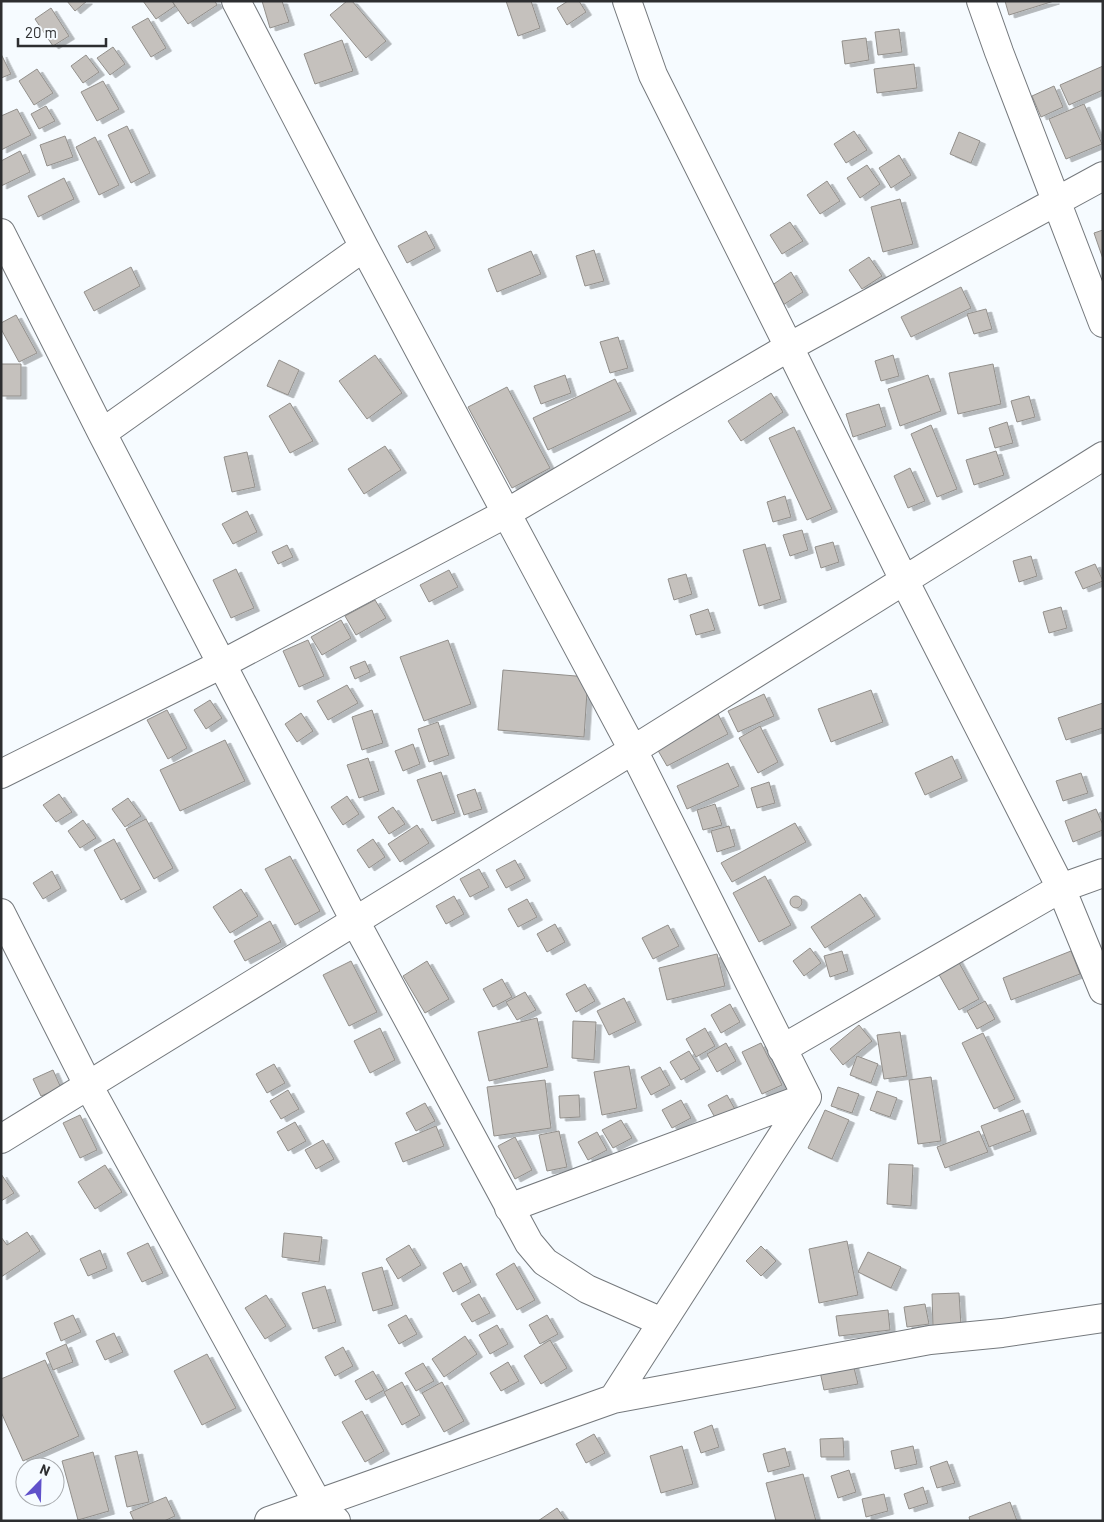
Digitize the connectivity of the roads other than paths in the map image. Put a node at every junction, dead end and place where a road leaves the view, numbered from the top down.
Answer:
1 (236, 1) edge
2 (628, 1) edge
3 (981, 1) edge
4 (1103, 176) edge
5 (1057, 202) junction
6 (1, 233) edge
7 (364, 247) junction
8 (1103, 323) edge
9 (789, 347) junction
10 (102, 433) junction
11 (1103, 456) edge
12 (505, 514) junction
13 (904, 580) junction
14 (222, 664) junction
15 (633, 750) junction
16 (1, 774) edge
17 (1103, 873) edge
18 (1060, 888) junction
19 (1, 913) edge
20 (355, 921) junction
21 (1103, 990) edge
22 (782, 1048) junction
23 (88, 1085) junction
24 (806, 1097) junction
25 (1, 1139) edge
26 (509, 1208) junction
27 (1103, 1318) edge
28 (662, 1322) junction
29 (613, 1399) junction
30 (327, 1512) edge
31 (269, 1521) edge

1 - 7 street
2 - 9 street
3 - 5 street
4 - 5 street
5 - 8 street
5 - 9 street
6 - 10 street
7 - 10 street
7 - 12 street
9 - 12 street
9 - 13 street
10 - 14 street
11 - 13 street
12 - 14 street
12 - 15 street
13 - 15 street
13 - 18 street
14 - 16 street
14 - 20 street
15 - 20 street
15 - 22 street
17 - 18 street
18 - 21 street
18 - 22 street
19 - 23 street
20 - 23 street
20 - 26 street
22 - 24 street
23 - 25 street
23 - 30 street
24 - 26 street
24 - 28 street
26 - 28 street
27 - 29 street
28 - 29 street
29 - 30 street
30 - 31 street

